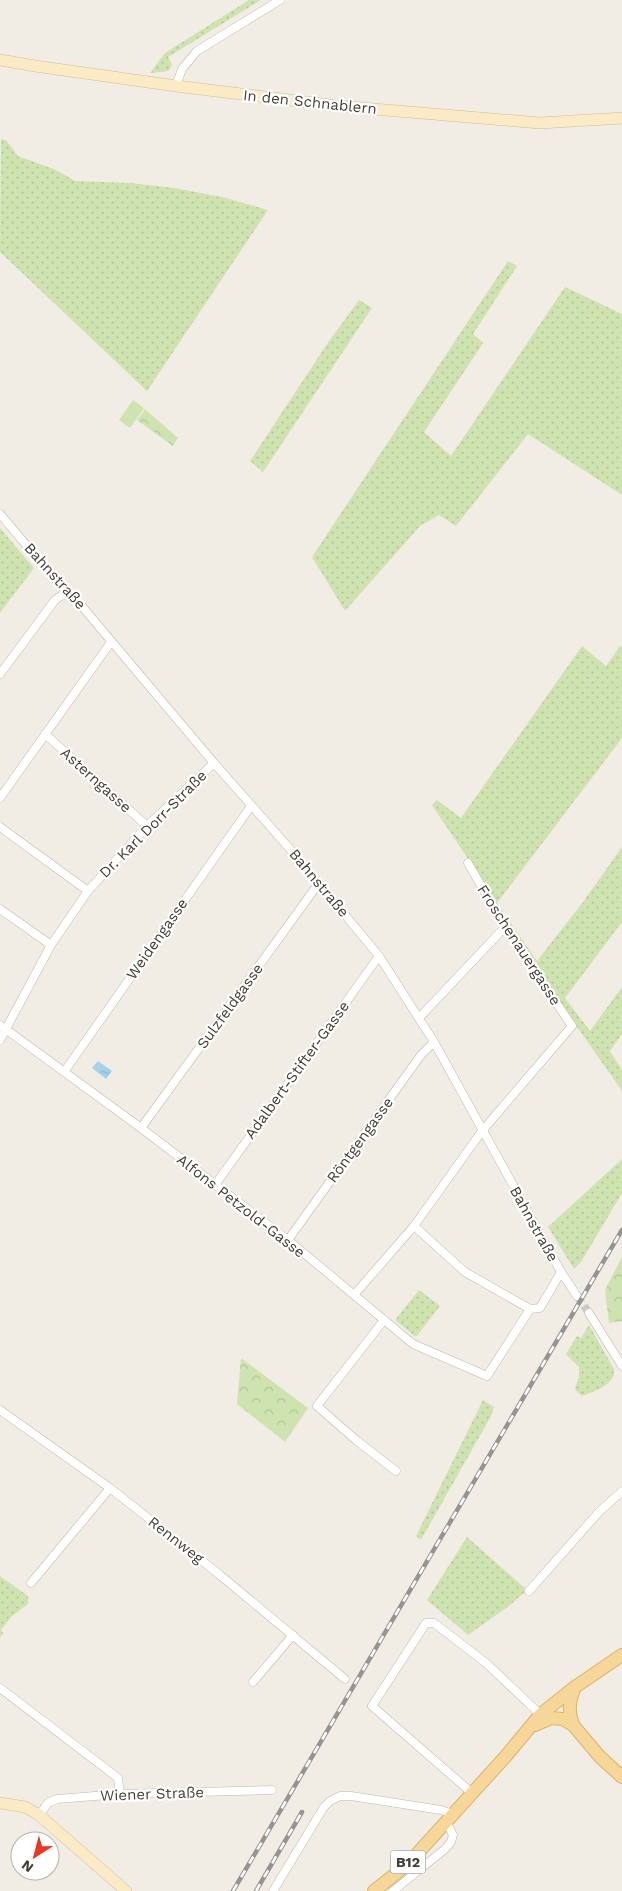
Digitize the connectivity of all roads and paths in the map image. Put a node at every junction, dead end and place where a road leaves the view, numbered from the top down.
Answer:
1 (280, 0) edge
2 (0, 60) edge
3 (176, 86) junction
4 (622, 118) edge
5 (0, 514) edge
6 (68, 594) junction
7 (111, 642) junction
8 (0, 674) edge
9 (46, 734) junction
10 (214, 763) junction
11 (0, 798) edge
12 (251, 806) junction
13 (147, 826) junction
14 (0, 828) edge
15 (468, 863) dead end
16 (319, 883) junction
17 (88, 891) junction
18 (0, 909) edge
19 (504, 927) junction
20 (51, 946) junction
21 (379, 956) junction
22 (419, 1018) junction
23 (2, 1027) edge
24 (0, 1040) edge
25 (434, 1042) junction
26 (64, 1072) junction
27 (141, 1128) junction
28 (482, 1131) junction
29 (215, 1185) junction
30 (414, 1226) junction
31 (288, 1240) junction
32 (560, 1272) junction
33 (354, 1295) junction
34 (577, 1296) tunnel mouth
35 (530, 1308) junction
36 (589, 1313) tunnel mouth
37 (384, 1320) junction
38 (622, 1366) edge
39 (0, 1410) edge
40 (396, 1471) dead end
41 (110, 1488) junction
42 (622, 1491) edge
43 (31, 1583) dead end
44 (529, 1591) dead end
45 (293, 1634) junction
46 (622, 1655) edge
47 (345, 1678) dead end
48 (253, 1682) dead end
49 (575, 1687) junction
50 (0, 1688) edge
51 (543, 1718) junction
52 (573, 1725) junction
53 (622, 1777) edge
54 (272, 1790) dead end
55 (472, 1793) junction
56 (120, 1794) junction
57 (0, 1803) edge
58 (39, 1815) junction
59 (450, 1818) junction
60 (126, 1891) edge
61 (273, 1891) edge
62 (374, 1891) edge
63 (392, 1891) edge

1 - 3 street
2 - 3 street, In den Schnablern
3 - 4 street, In den Schnablern
5 - 6 street, Bahnstraße
6 - 7 street, Bahnstraße
6 - 8 street
7 - 9 street
7 - 10 street, Bahnstraße
9 - 11 street
9 - 13 street, Asterngasse
10 - 12 street, Bahnstraße
10 - 13 street, Dr. Karl Dorr-Straße
12 - 16 street, Bahnstraße
12 - 26 street, Weidengasse
13 - 17 street, Dr. Karl Dorr-Straße
14 - 17 street
15 - 19 street, Froschenauergasse
16 - 21 street, Bahnstraße
16 - 27 street, Sulzfeldgasse
17 - 20 street, Dr. Karl Dorr-Straße
18 - 20 street
19 - 22 street
19 - 28 street, Froschenauergasse
20 - 23 street, Dr. Karl Dorr-Straße
21 - 22 street, Bahnstraße
21 - 29 street, Adalbert-Stifter-Gasse
22 - 25 street, Bahnstraße
23 - 24 street, Dr. Karl Dorr-Straße
23 - 26 street, Alfons Petzold-Gasse
25 - 28 street, Bahnstraße
25 - 31 street, Röntgengasse
26 - 27 street, Alfons Petzold-Gasse
27 - 29 street, Alfons Petzold-Gasse
28 - 30 street
28 - 32 street, Bahnstraße
29 - 31 street, Alfons Petzold-Gasse
30 - 33 street
30 - 35 street
31 - 33 street, Alfons Petzold-Gasse
32 - 34 street, Bahnstraße
32 - 35 street
33 - 37 street, Alfons Petzold-Gasse
35 - 37 street, Alfons Petzold-Gasse
36 - 38 street
37 - 40 street
39 - 41 street, Rennweg
41 - 43 street
41 - 45 street, Rennweg
42 - 44 street
45 - 47 street, Rennweg
45 - 48 street
46 - 49 main road, B12
49 - 51 main road, B12
49 - 52 main road
50 - 56 street
51 - 52 main road
51 - 55 main road, B12
51 - 55 street
52 - 53 main road
54 - 56 street, Wiener Straße
55 - 59 main road, B12
56 - 58 street, Wiener Straße
57 - 58 street
58 - 60 street
59 - 61 street
59 - 62 main road, B12
59 - 63 street

